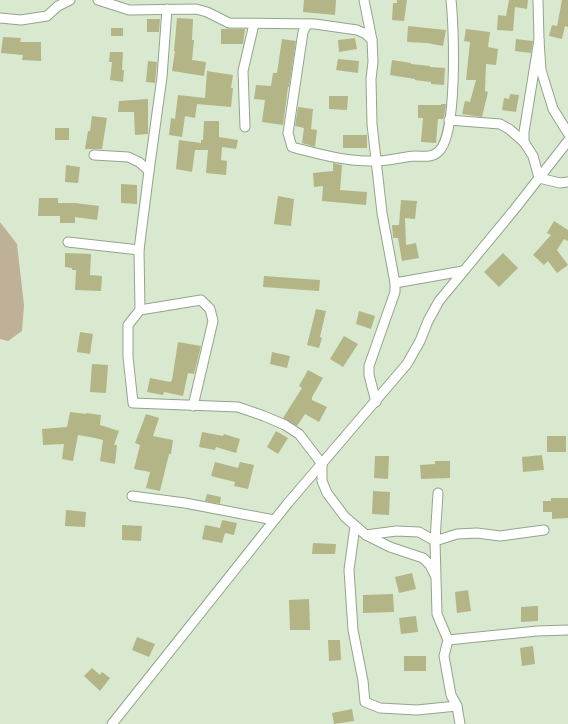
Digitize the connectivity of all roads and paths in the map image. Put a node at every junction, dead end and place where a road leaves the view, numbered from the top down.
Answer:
1 (70, 0) edge
2 (98, 0) edge
3 (364, 0) edge
4 (451, 0) edge
5 (538, 0) edge
6 (167, 9) junction
7 (0, 18) edge
8 (254, 24) junction
9 (307, 24) junction
10 (372, 40) junction
11 (539, 40) junction
12 (450, 120) junction
13 (245, 127) dead end
14 (568, 133) edge
15 (524, 142) junction
16 (568, 142) edge
17 (94, 155) dead end
18 (376, 161) junction
19 (149, 171) junction
20 (539, 178) junction
21 (568, 182) edge
22 (68, 242) dead end
23 (139, 250) junction
24 (463, 271) junction
25 (395, 283) junction
26 (140, 310) junction
27 (376, 402) junction
28 (193, 406) junction
29 (322, 464) junction
30 (438, 493) dead end
31 (132, 496) dead end
32 (274, 520) junction
33 (355, 526) junction
34 (544, 530) dead end
35 (366, 535) junction
36 (435, 541) junction
37 (435, 575) junction
38 (568, 630) edge
39 (448, 640) junction
40 (457, 706) junction
41 (112, 724) edge
42 (460, 724) edge

1 - 7 street
2 - 6 street
3 - 10 street
4 - 12 street
5 - 11 street
6 - 8 street
6 - 19 street
8 - 9 street
8 - 13 street
9 - 10 street
9 - 18 street
10 - 18 street
11 - 14 street
11 - 15 street
12 - 15 street
12 - 18 street
15 - 20 street
16 - 20 street
17 - 19 street
18 - 25 street
19 - 23 street
20 - 21 street
20 - 24 street
22 - 23 street
23 - 26 street
24 - 25 street
24 - 27 street
25 - 27 street
26 - 28 street
26 - 28 street
27 - 29 street
28 - 29 street
29 - 32 street
29 - 33 street
30 - 36 street
31 - 32 street
32 - 41 street
33 - 35 street
33 - 40 street
34 - 36 street
35 - 36 street
35 - 37 street
36 - 37 street
37 - 39 street
38 - 39 street
39 - 40 street
40 - 42 street

